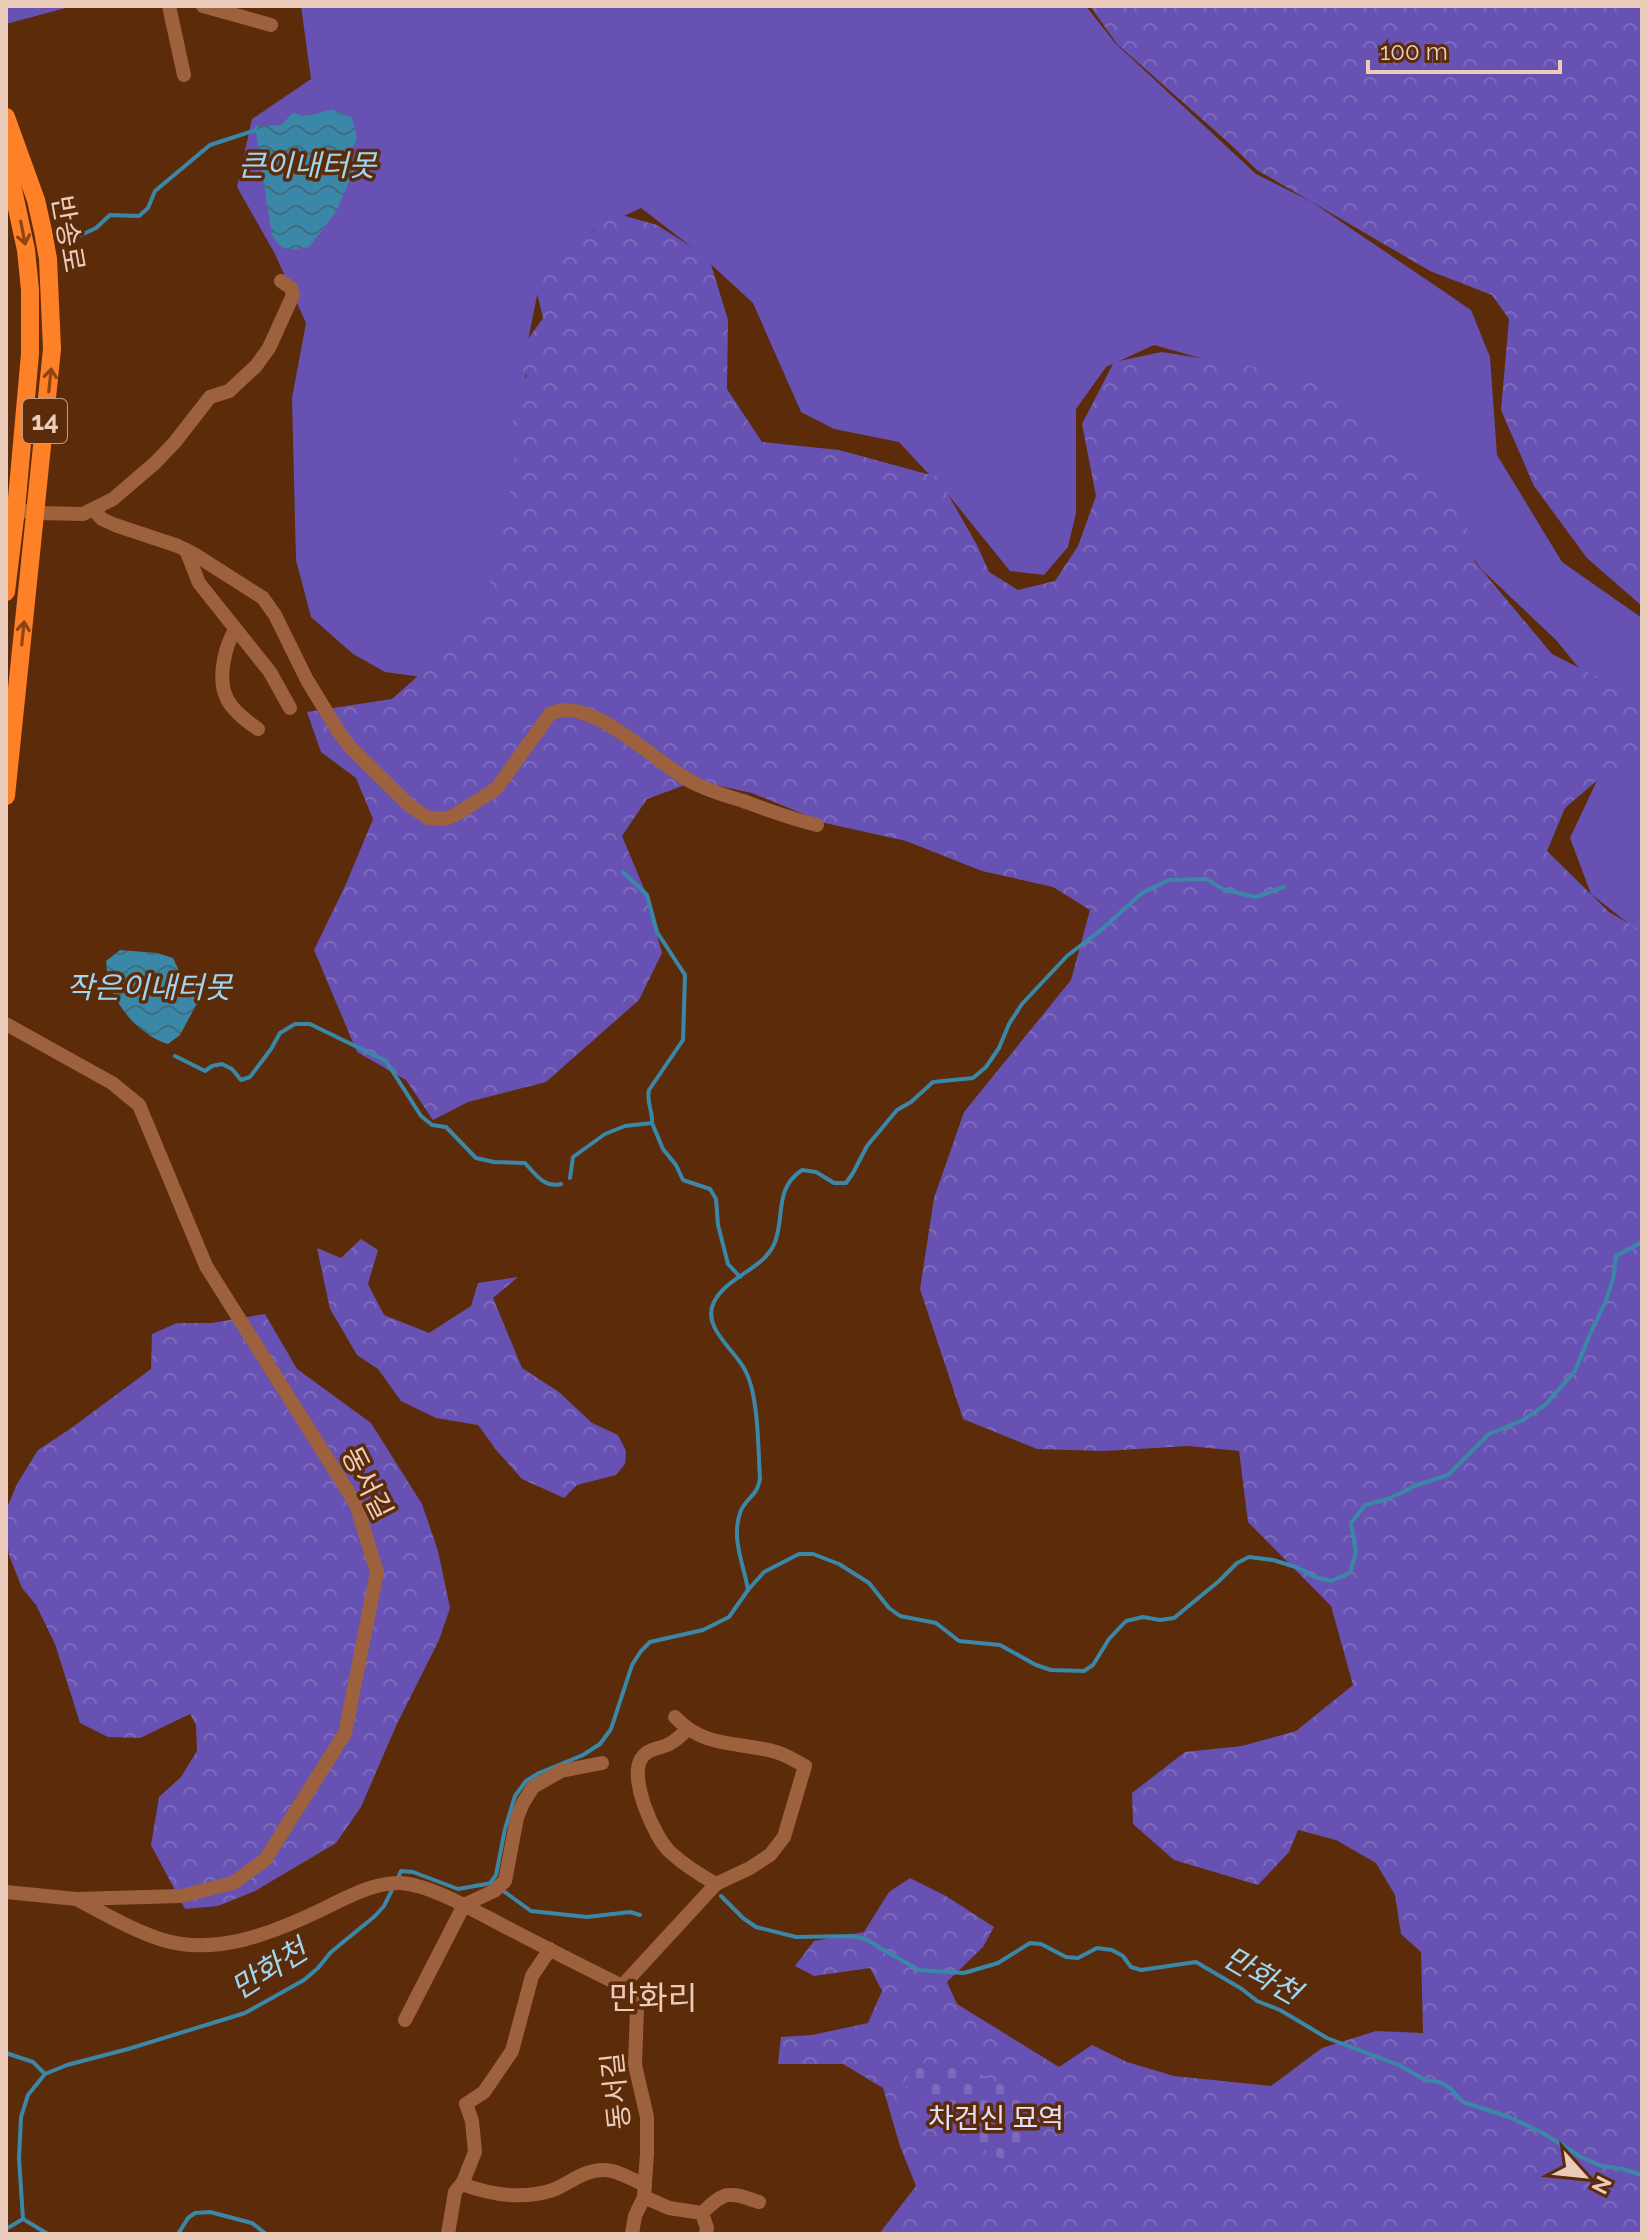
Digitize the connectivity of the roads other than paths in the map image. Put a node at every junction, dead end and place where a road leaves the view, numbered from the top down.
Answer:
1 (169, 6) edge
2 (203, 6) edge
3 (271, 25) dead end
4 (184, 75) dead end
5 (6, 117) edge
6 (6, 157) edge
7 (281, 281) dead end
8 (26, 405) junction
9 (23, 436) junction
10 (42, 450) junction
11 (6, 453) edge
12 (11, 509) edge
13 (94, 510) junction
14 (37, 513) junction
15 (9, 539) edge
16 (186, 550) junction
17 (6, 592) edge
18 (235, 630) junction
19 (290, 708) dead end
20 (258, 729) dead end
21 (6, 796) edge
22 (817, 825) dead end
23 (6, 1024) edge
24 (675, 1717) dead end
25 (687, 1730) junction
26 (602, 1763) dead end
27 (716, 1884) junction
28 (6, 1892) edge
29 (117, 1898) junction
30 (76, 1899) junction
31 (464, 1905) junction
32 (114, 1918) junction
33 (550, 1949) junction
34 (622, 1986) junction
35 (405, 2020) dead end
36 (462, 2184) junction
37 (644, 2191) junction
38 (759, 2202) dead end
39 (702, 2213) junction
40 (448, 2234) edge
41 (632, 2234) edge
42 (706, 2234) edge

1 - 4 street
2 - 3 street
10 -> 5 main road, 반송로 / 14
6 -> 8 main road, 반송로 / 14
7 - 13 street
8 - 9 main road, 반송로 / 14
8 - 10 main road
9 - 11 main road
9 - 12 main road, 반송로 / 14
10 - 14 main road, 반송로 / 14
12 - 14 street
12 - 15 main road, 반송로 / 14
13 - 14 street
13 - 16 street
21 -> 14 main road, 반송로 / 14
15 - 17 main road, 반송로 / 14
16 - 18 street
16 - 22 street
18 - 19 street
18 - 20 street
23 - 29 street, 동서길
24 - 25 street
25 - 27 street
25 - 27 street
26 - 31 street
27 - 34 street
28 - 30 street, 동서길
29 - 30 street, 동서길
29 - 32 street
30 - 32 street, 동서길
31 - 32 street, 동서길
31 - 33 street, 동서길
31 - 35 street
33 - 34 street, 동서길
33 - 36 street
34 - 37 street, 동서길
36 - 37 street
36 - 40 street
37 - 39 street
37 - 41 street, 동서길
38 - 39 street
39 - 42 street

